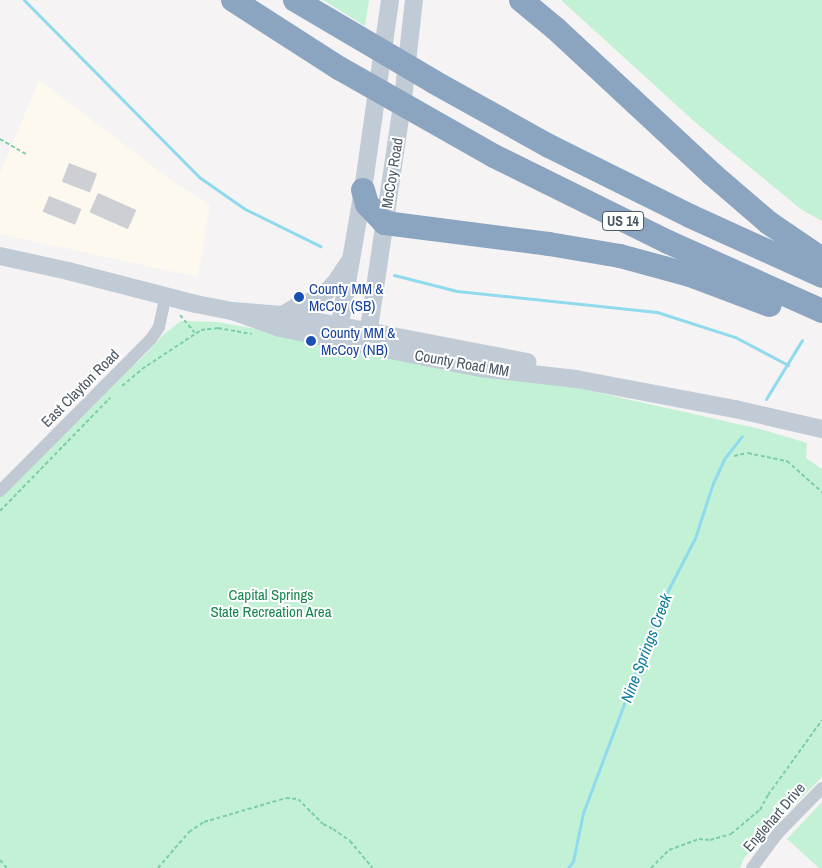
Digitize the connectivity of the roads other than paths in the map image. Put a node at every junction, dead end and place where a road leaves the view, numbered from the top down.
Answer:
1 (233, 0) edge
2 (296, 0) edge
3 (390, 0) edge
4 (414, 0) edge
5 (521, 0) edge
6 (363, 190) junction
7 (385, 223) junction
8 (0, 256) edge
9 (352, 258) junction
10 (822, 259) edge
11 (822, 276) edge
12 (165, 298) junction
13 (232, 311) junction
14 (822, 311) edge
15 (283, 315) junction
16 (822, 325) edge
17 (339, 332) junction
18 (368, 339) junction
19 (822, 429) edge
20 (0, 491) edge
21 (822, 788) edge
22 (752, 868) edge

1 - 14 highway, US 14
2 - 11 highway, US 14
3 - 6 main road, McCoy Road
4 - 7 main road, McCoy Road
5 - 10 highway
6 - 7 highway
6 - 9 main road, McCoy Road
7 - 16 highway
7 - 18 main road, McCoy Road
8 - 12 main road, County Road MM
9 - 15 main road
9 - 17 main road, McCoy Road
12 - 13 main road, County Road MM
12 - 20 street, East Clayton Road
13 - 15 main road, County Road MM
13 - 17 main road, County Road MM
15 - 17 main road, County Road MM
17 - 18 main road, County Road MM
18 - 19 main road, County Road MM
21 - 22 street, Englehart Drive

